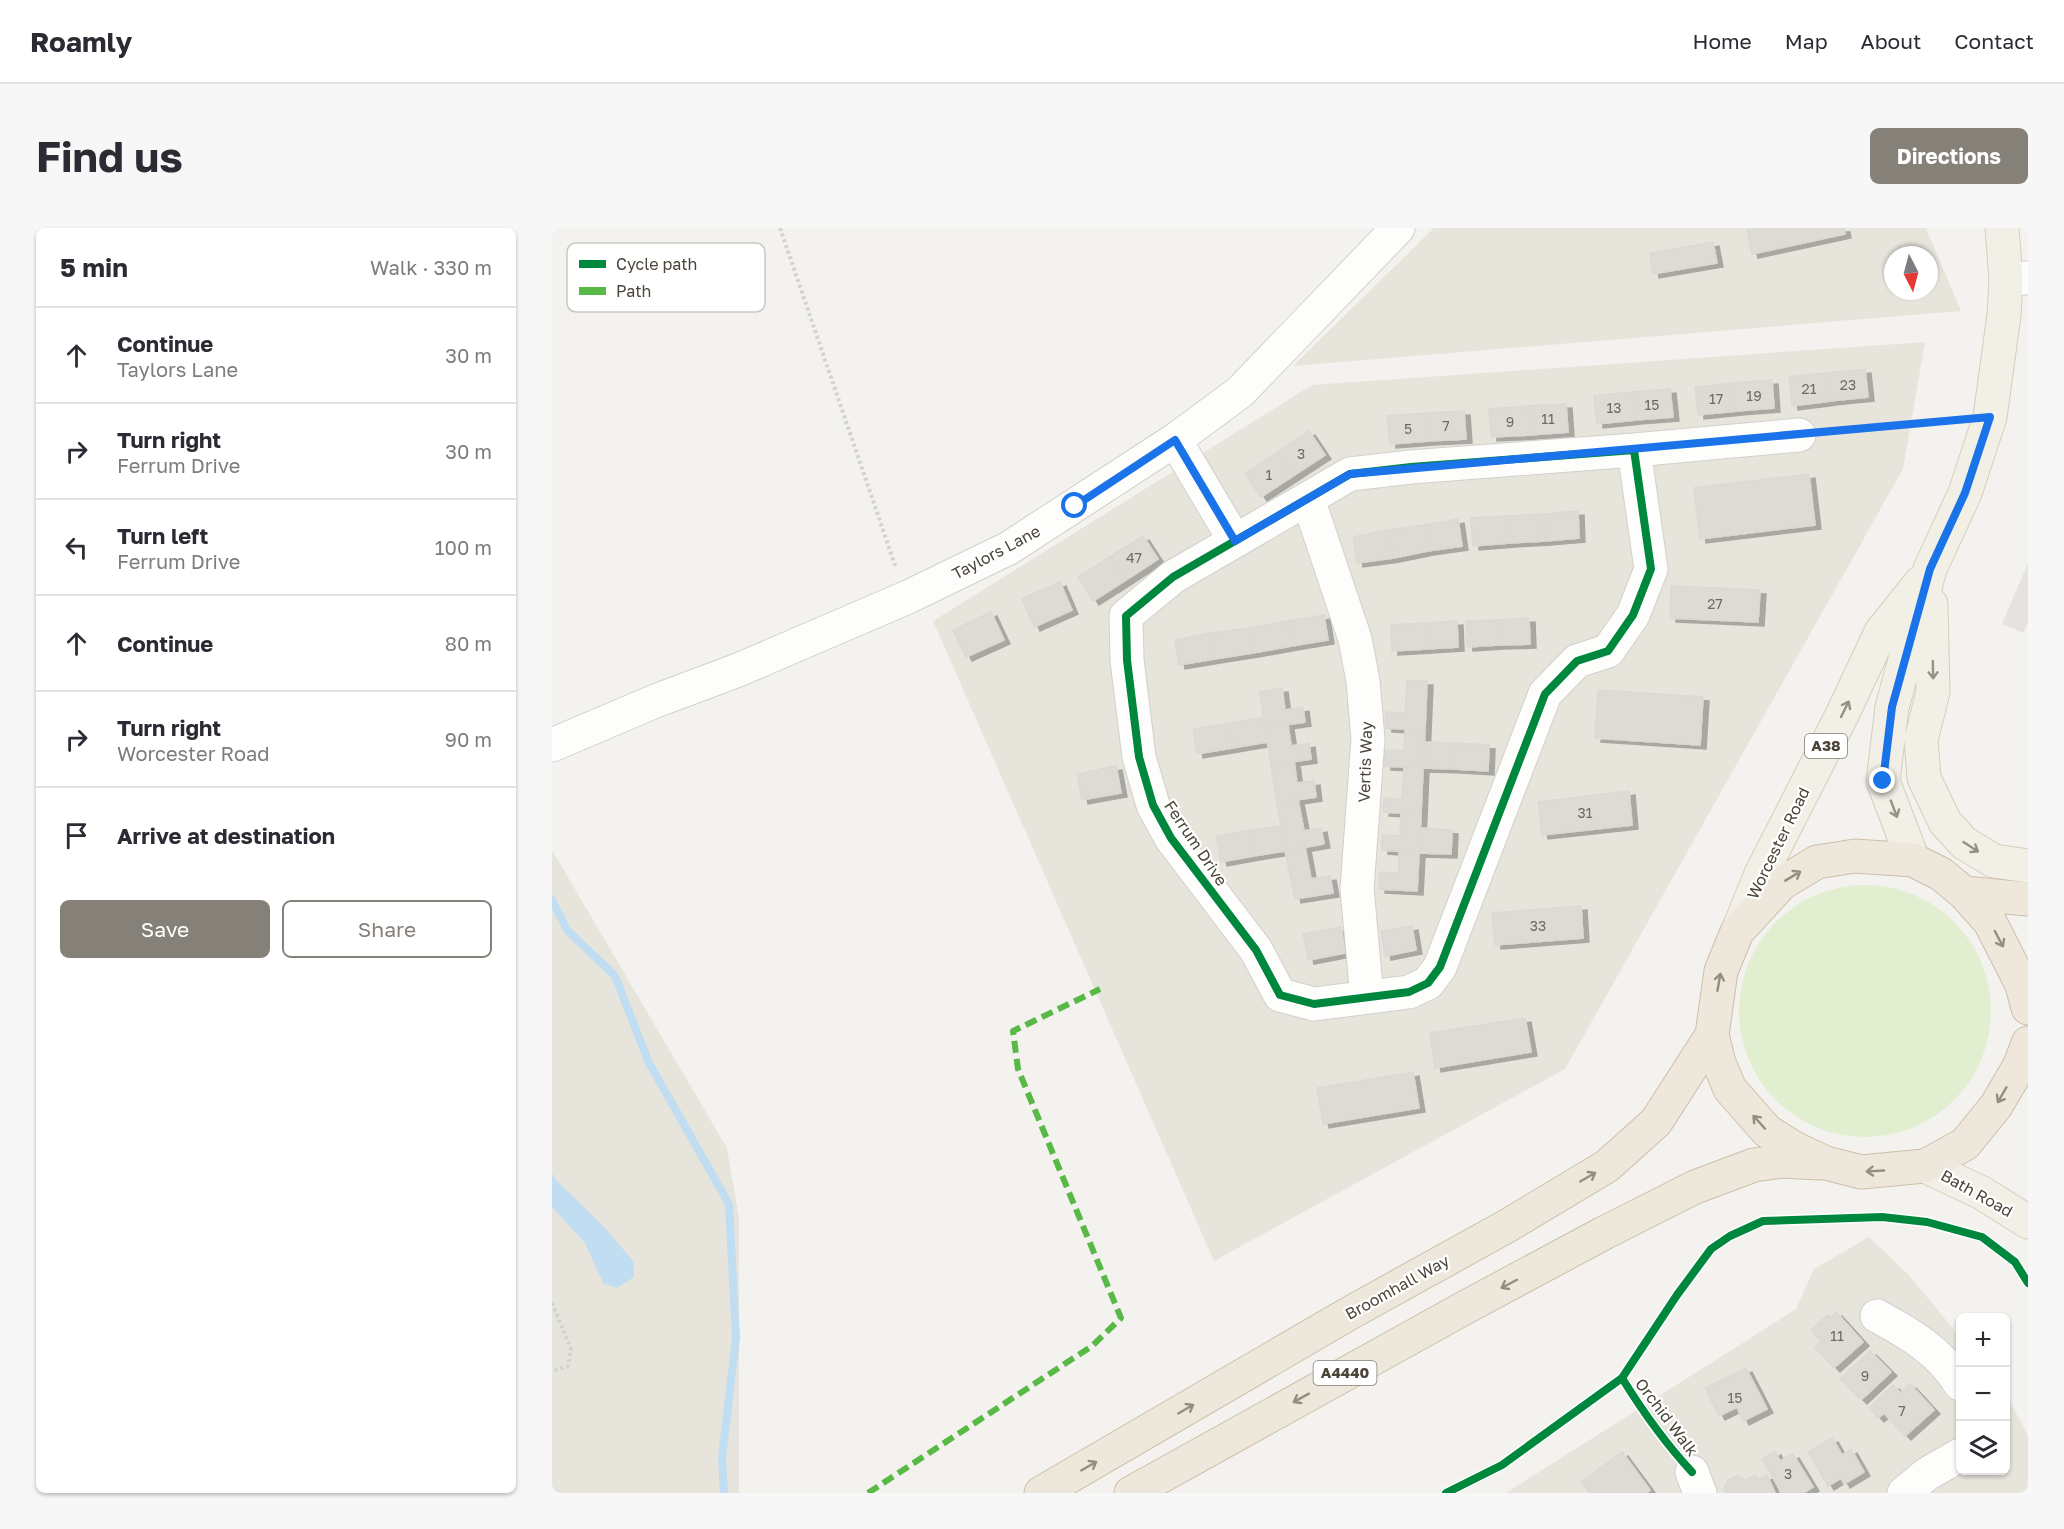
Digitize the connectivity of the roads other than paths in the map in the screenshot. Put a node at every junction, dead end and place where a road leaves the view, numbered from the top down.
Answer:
1 (1398, 228) edge
2 (2002, 228) edge
3 (2017, 278) edge
4 (1799, 435) road end
5 (1175, 440) junction
6 (1634, 450) junction
7 (1308, 499) junction
8 (1235, 541) junction
9 (1930, 569) junction
10 (552, 745) edge
11 (1913, 860) junction
12 (2028, 866) edge
13 (1964, 893) junction
14 (2028, 899) edge
15 (1737, 932) junction
16 (1367, 997) junction
17 (2028, 1008) edge
18 (1712, 1035) junction
19 (2028, 1043) edge
20 (1826, 1163) junction
21 (1925, 1166) junction
22 (2028, 1222) edge
23 (1877, 1316) dead end
24 (1956, 1379) edge
25 (1956, 1457) edge
26 (1041, 1493) edge
27 (1131, 1493) edge
28 (1904, 1493) edge

1 - 5 street, Taylors Lane
2 - 3 main road, Worcester Road / A38
3 - 9 main road, Worcester Road / A38
4 - 6 street
5 - 8 street
5 - 10 street, Taylors Lane
6 - 7 street, Ferrum Drive
6 - 16 street, Ferrum Drive
7 - 8 street, Ferrum Drive
7 - 16 street, Vertis Way
8 - 16 street, Ferrum Drive
9 -> 11 main road, Worcester Road / A38
9 -> 12 main road
15 -> 9 main road, Worcester Road / A38
11 - 13 highway
15 -> 11 highway
13 - 14 highway
13 -> 17 highway
18 -> 15 highway
20 -> 18 highway
26 -> 18 highway, Broomhall Way / A4440
19 -> 21 highway
21 -> 20 highway
20 -> 27 highway, A4440
21 - 22 main road, Bath Road
23 - 24 street
25 - 28 street

